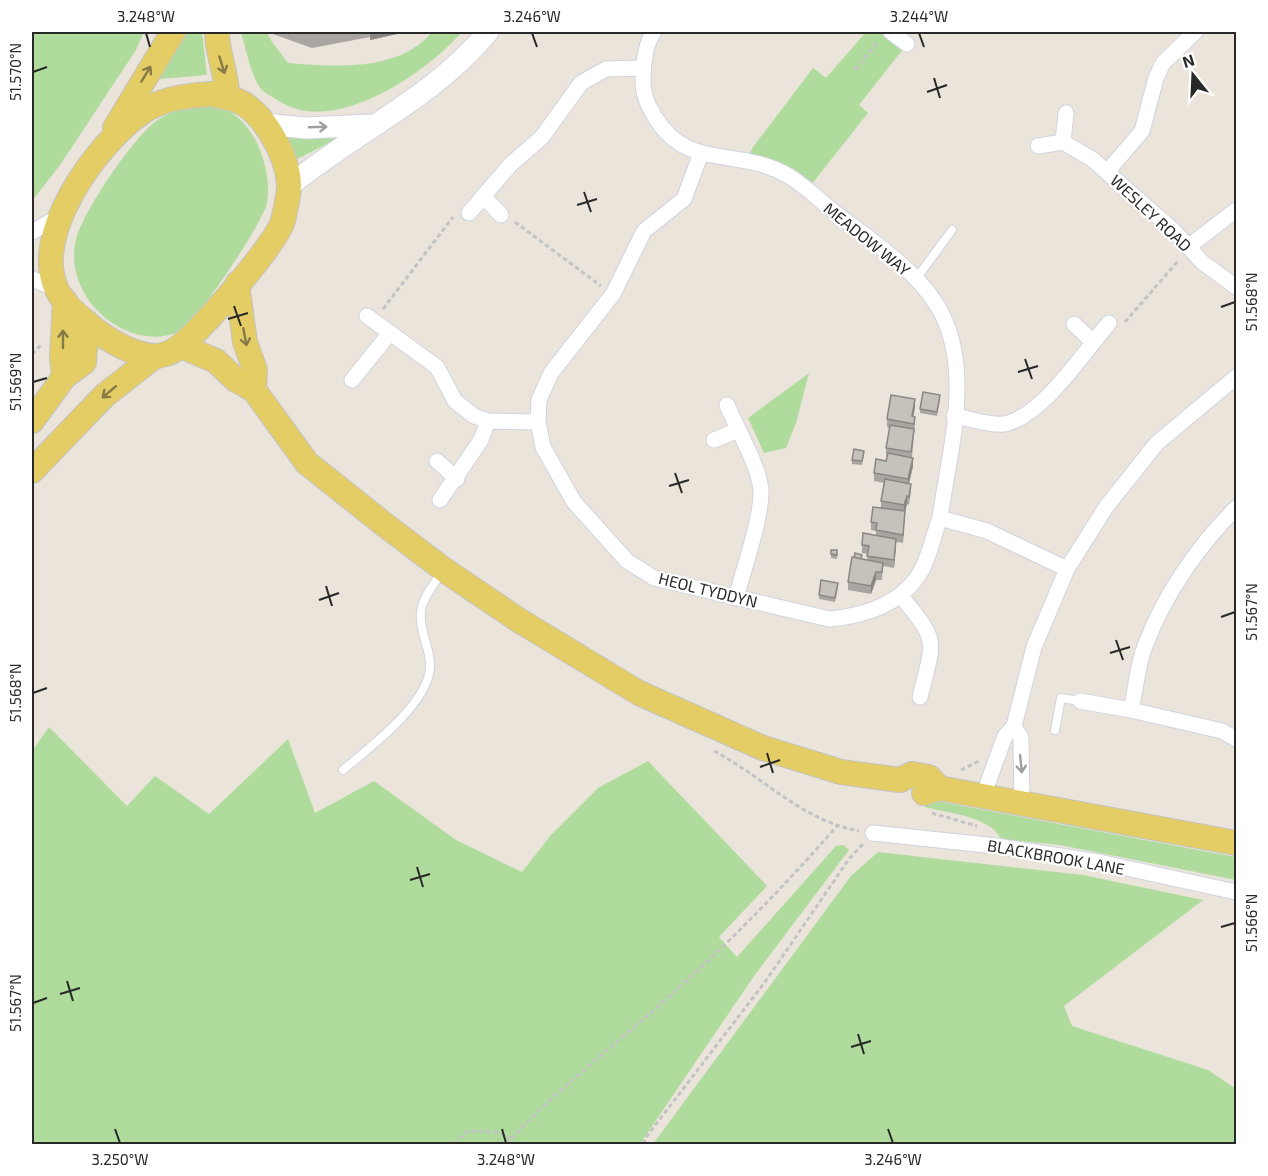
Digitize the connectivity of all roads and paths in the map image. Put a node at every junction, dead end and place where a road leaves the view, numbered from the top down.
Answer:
1 (173, 32) edge
2 (217, 32) edge
3 (488, 32) edge
4 (654, 32) edge
5 (1195, 32) edge
6 (885, 35) edge
7 (907, 44) dead end
8 (642, 68) junction
9 (855, 70) dead end
10 (227, 98) junction
11 (1066, 113) dead end
12 (264, 124) junction
13 (372, 125) junction
14 (1063, 142) junction
15 (106, 143) junction
16 (1038, 146) dead end
17 (701, 153) junction
18 (1107, 172) junction
19 (289, 186) junction
20 (483, 196) junction
21 (1236, 210) edge
22 (469, 213) joint
23 (501, 215) joint
24 (60, 216) junction
25 (952, 230) dead end
26 (32, 232) edge
27 (1189, 248) junction
28 (32, 279) edge
29 (916, 279) junction
30 (237, 284) junction
31 (1236, 287) edge
32 (613, 294) junction
33 (61, 295) junction
34 (371, 319) joint
35 (87, 323) junction
36 (1109, 323) joint
37 (1074, 324) dead end
38 (390, 333) junction
39 (1093, 342) junction
40 (181, 346) junction
41 (155, 356) junction
42 (64, 377) junction
43 (1236, 377) edge
44 (352, 380) dead end
45 (254, 390) junction
46 (727, 405) dead end
47 (954, 416) junction
48 (32, 421) edge
49 (488, 421) junction
50 (538, 422) junction
51 (738, 430) junction
52 (714, 440) dead end
53 (436, 461) dead end
54 (32, 471) edge
55 (456, 479) junction
56 (440, 500) dead end
57 (1236, 508) edge
58 (940, 518) junction
59 (443, 569) junction
60 (1067, 569) junction
61 (900, 595) junction
62 (736, 598) junction
63 (920, 697) dead end
64 (1080, 701) joint
65 (1131, 710) junction
66 (1014, 726) junction
67 (1055, 730) dead end
68 (1236, 739) edge
69 (981, 759) dead end
70 (343, 770) dead end
71 (959, 770) dead end
72 (983, 796) junction
73 (1022, 803) junction
74 (924, 810) dead end
75 (873, 833) junction
76 (1236, 843) edge
77 (996, 846) junction
78 (1236, 892) edge
79 (510, 1140) junction
80 (454, 1144) edge
81 (506, 1144) edge
82 (644, 1144) edge

15 -> 1 main road
2 -> 10 main road
3 - 13 main road
4 - 8 street, MEADOW WAY
5 - 18 street
6 - 7 street
6 - 9 path
8 - 17 street, MEADOW WAY
8 - 20 street
10 - 12 main road
10 - 15 main road
11 - 14 street
12 -> 13 main road
12 - 19 main road
13 - 19 main road
14 - 16 street
14 - 18 street, WESLEY ROAD
15 - 24 main road
17 - 29 street, MEADOW WAY
17 - 32 street, HEOL TYDDYN
18 - 27 street, WESLEY ROAD
19 - 30 main road
20 - 22 street
20 - 23 street
21 - 27 street
22 - 34 path
23 - 32 path
24 - 26 street
24 - 33 main road
25 - 29 lane
27 - 31 street, WESLEY ROAD
27 - 36 path
28 - 33 street
29 - 47 street, MEADOW WAY
30 - 40 main road
30 -> 45 main road
32 - 50 street, HEOL TYDDYN
33 - 35 main road
42 -> 33 main road
34 - 38 street
35 - 41 main road
35 - 42 main road
36 - 39 street
37 - 39 street
38 - 44 street
38 - 49 street
39 - 47 street
40 - 41 main road
40 - 45 main road
41 -> 54 main road
42 - 48 main road
43 - 60 street
45 - 59 main road
46 - 51 street
47 - 58 street, MEADOW WAY
49 - 50 street
49 - 55 street
50 - 62 street, HEOL TYDDYN
51 - 52 street
51 - 62 street
53 - 55 street
55 - 56 street
57 - 65 street
58 - 60 street
58 - 61 street, HEOL TYDDYN
59 - 70 lane
59 - 72 main road
60 - 66 street
61 - 62 street, HEOL TYDDYN
61 - 63 street
64 - 65 street
64 - 67 lane
65 - 68 street
66 - 72 street
66 -> 73 street
69 - 71 path
72 - 73 main road
73 - 76 main road
74 - 77 path
75 - 77 street, BLACKBROOK LANE
75 - 79 path
75 - 82 path
77 - 78 street, BLACKBROOK LANE
79 - 80 path
79 - 81 path

